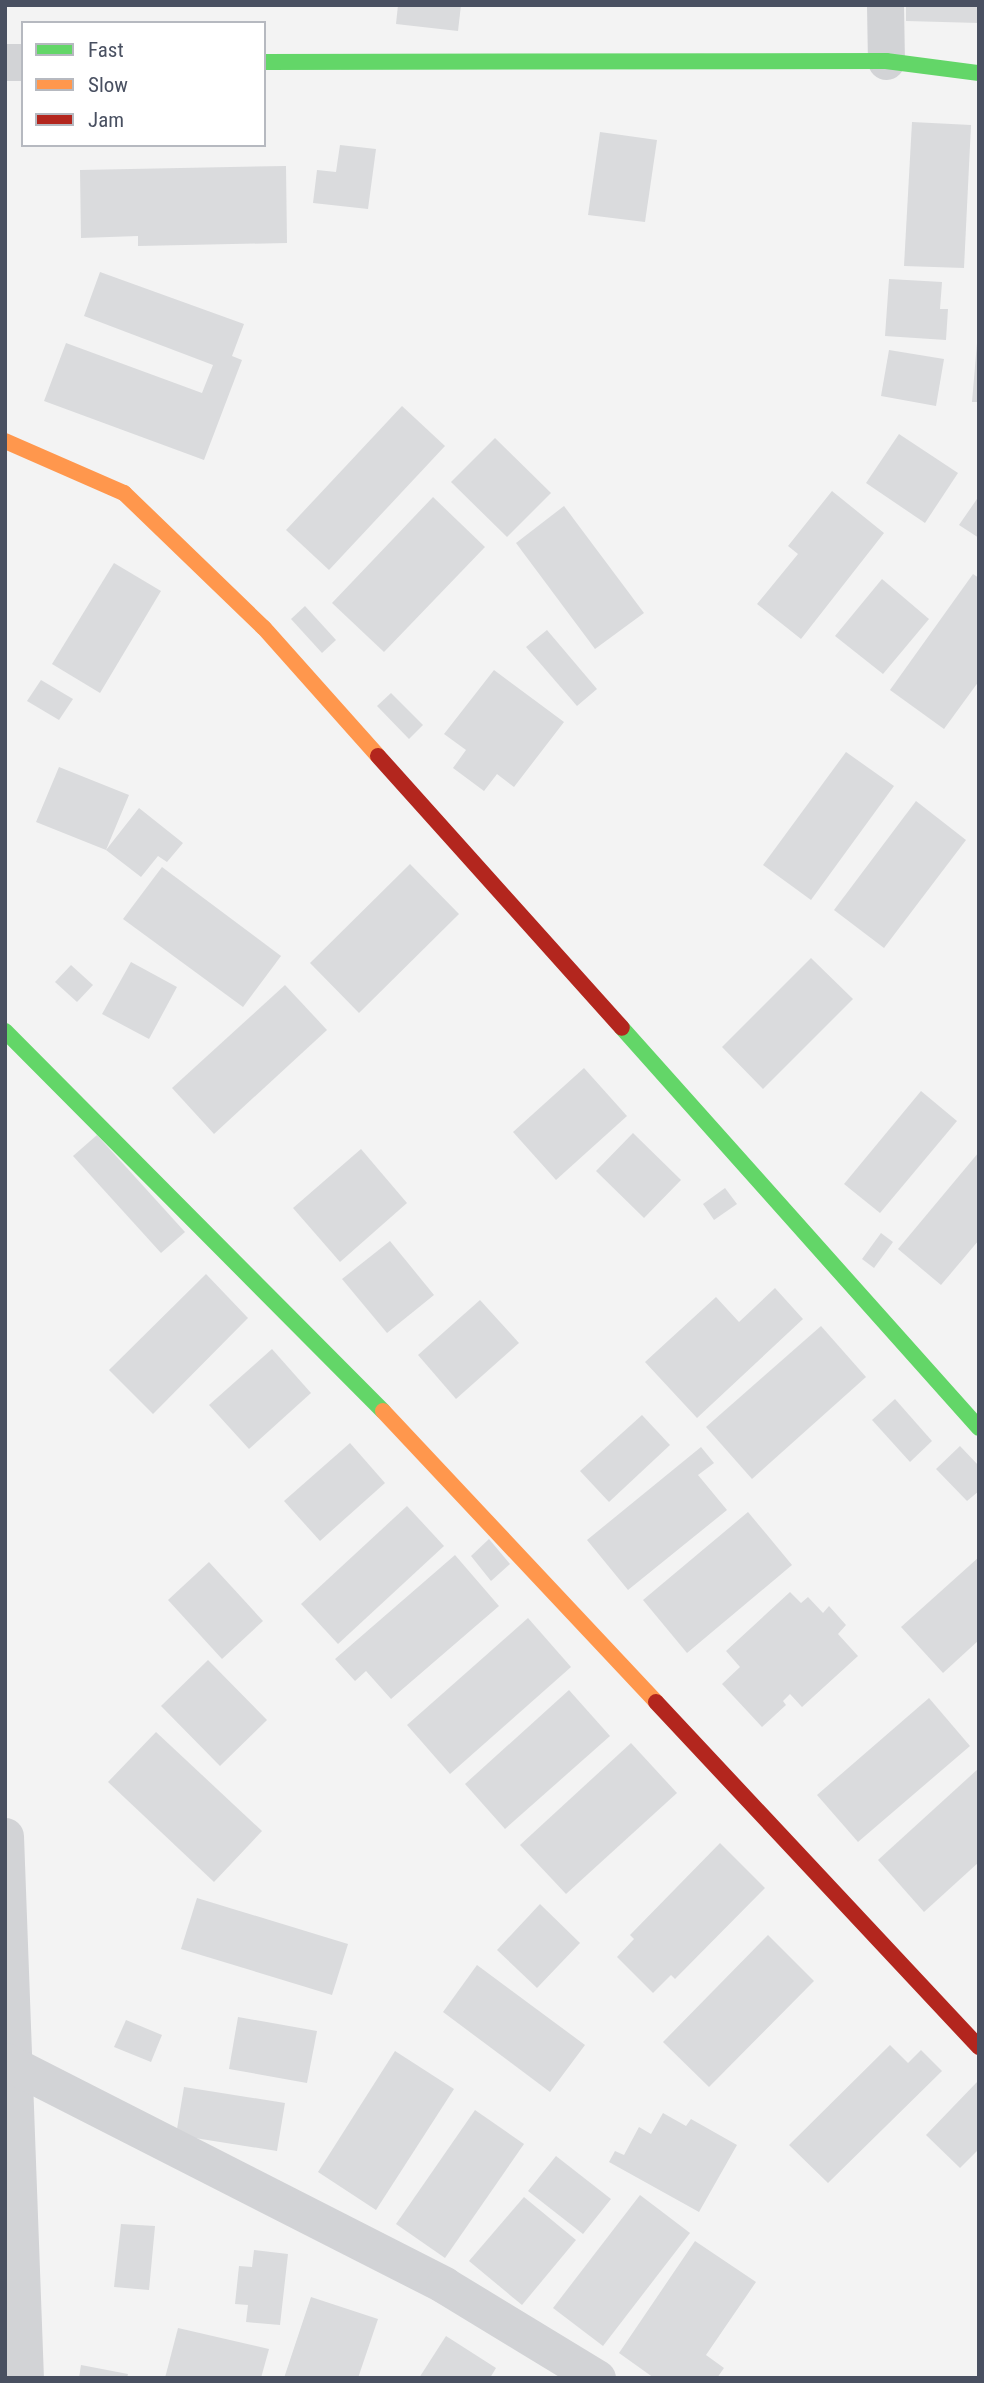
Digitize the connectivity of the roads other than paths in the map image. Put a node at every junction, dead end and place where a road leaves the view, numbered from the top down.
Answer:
1 (885, 5) edge
2 (886, 61) junction
3 (266, 62) edge
4 (979, 73) edge
5 (5, 441) edge
6 (5, 1031) edge
7 (979, 1429) edge
8 (5, 1836) edge
9 (979, 2047) edge
10 (10, 2062) edge
11 (24, 2378) edge
12 (597, 2378) edge

1 - 2 street
2 - 3 street
2 - 4 street
5 - 7 street
6 - 9 street
8 - 10 street
10 - 11 street
10 - 12 street

